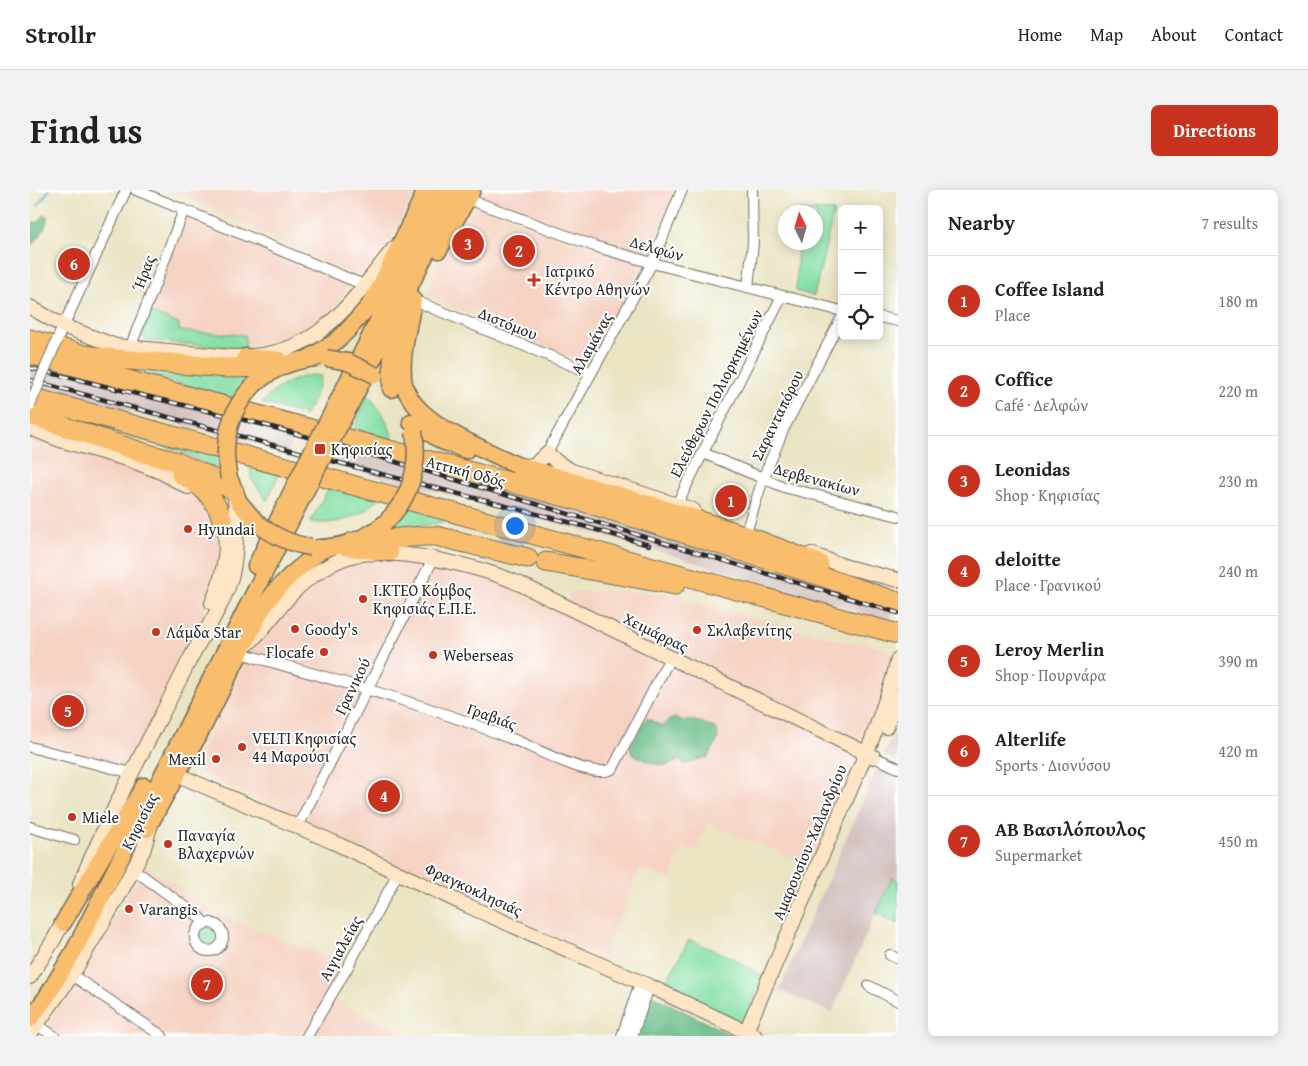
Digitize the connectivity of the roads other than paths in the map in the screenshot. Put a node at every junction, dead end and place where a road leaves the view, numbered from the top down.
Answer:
1 (126, 190) edge
2 (136, 190) edge
3 (426, 190) edge
4 (443, 190) edge
5 (682, 190) edge
6 (752, 190) edge
7 (466, 193) edge
8 (184, 210) junction
9 (404, 236) junction
10 (652, 263) junction
11 (364, 285) junction
12 (748, 287) junction
13 (782, 296) junction
14 (414, 300) junction
15 (30, 307) edge
16 (838, 310) edge
17 (883, 318) edge
18 (898, 320) edge
19 (838, 325) edge
20 (63, 326) junction
21 (30, 340) edge
22 (130, 348) junction
23 (30, 354) edge
24 (245, 357) junction
25 (307, 359) junction
26 (280, 367) junction
27 (591, 373) junction
28 (389, 386) junction
29 (30, 397) edge
30 (30, 405) edge
31 (343, 405) junction
32 (30, 415) edge
33 (412, 426) junction
34 (30, 428) edge
35 (144, 453) junction
36 (547, 453) junction
37 (703, 453) junction
38 (520, 467) junction
39 (763, 479) junction
40 (300, 488) junction
41 (233, 490) junction
42 (677, 504) junction
43 (898, 516) edge
44 (223, 522) junction
45 (747, 528) junction
46 (340, 545) junction
47 (390, 553) junction
48 (433, 559) junction
49 (898, 580) edge
50 (896, 601) edge
51 (898, 636) edge
52 (197, 646) junction
53 (241, 651) junction
54 (670, 658) junction
55 (898, 661) edge
56 (367, 688) junction
57 (898, 696) edge
58 (30, 747) edge
59 (870, 756) junction
60 (898, 768) edge
61 (132, 773) junction
62 (178, 775) junction
63 (144, 786) junction
64 (152, 820) junction
65 (30, 826) edge
66 (298, 826) junction
67 (74, 840) dead end
68 (133, 869) junction
69 (398, 874) junction
70 (204, 923) dead end
71 (63, 924) junction
72 (75, 949) junction
73 (72, 975) junction
74 (30, 977) edge
75 (645, 985) junction
76 (869, 986) dead end
77 (30, 1001) edge
78 (898, 1001) edge
79 (32, 1026) edge
80 (751, 1035) edge
81 (54, 1036) edge
82 (161, 1036) edge
83 (307, 1036) edge
84 (622, 1036) edge
85 (632, 1036) edge

1 - 20 street
2 - 8 street
3 - 9 main road
4 - 31 main road, Κηφισίας
5 - 10 street, Αλαμάνας
6 - 12 street
7 - 10 street, Δελφών
7 - 14 main road
7 - 31 main road, Κηφισίας
8 - 11 street
8 - 22 street, Ήρας
9 - 11 street
9 - 25 main road
10 - 12 street, Δελφών
10 - 27 street, Αλαμάνας
11 - 24 street
12 - 13 street, Δελφών
13 - 16 street, Δελφών
13 - 37 street, Ελεύθερων Πολιορκημένων
14 - 27 street, Διστόμου
14 - 28 main road
14 - 38 main road
15 - 20 street
17 - 18 street
19 - 39 street, Σαρανταπόρου
20 - 22 street
20 - 30 street, bridge
21 - 26 highway
22 - 24 street
23 - 50 highway, Αττική Οδός
24 - 25 main road
25 - 26 main road
25 - 28 main road, bridge
26 - 41 main road, bridge
27 - 36 street, Αλαμάνας
28 - 33 main road
29 - 51 highway
31 - 40 main road, Κηφισίας, bridge
32 - 35 highway
33 - 38 main road
33 - 46 main road, bridge
34 - 44 street
35 - 41 highway
35 - 44 highway
36 - 38 street
36 - 42 street
37 - 39 street, Δερβενακίων
37 - 42 street, Ελεύθερων Πολιορκημένων
38 - 50 highway
39 - 43 street, Δερβενακίων
39 - 45 street, Σαρανταπόρου
40 - 63 main road, Κηφισίας
40 - 72 main road, Κηφισίας
41 - 46 main road, bridge
41 - 52 street, Κηφισίας
42 - 45 street
44 - 52 street
45 - 49 street
46 - 47 main road
46 - 51 highway
46 - 53 main road
47 - 48 street, Χειμάρρας
47 - 53 street, Χειμάρρας
48 - 54 street, Χειμάρρας
48 - 56 street, Γρανικού
52 - 61 street, Κηφισίας
53 - 56 street, Γραβιάς
53 - 62 main road
54 - 56 street, Γραβιάς
54 - 59 street, Χειμάρρας
55 - 59 street, Αμαρουσίου-Χαλανδρίου
56 - 66 street, Γρανικού
57 - 59 street, Αμαρουσίου-Χαλανδρίου
58 - 61 street
59 - 60 street, Χειμάρρας
59 - 80 street, Αμαρουσίου-Χαλανδρίου
61 - 71 street, Κηφισίας
62 - 64 main road
62 - 66 street, Φραγκοκλησιάς
63 - 71 main road
63 - 77 main road, Κηφισίας
64 - 68 street, Κηφισίας
64 - 72 main road
65 - 67 street
66 - 69 street, Φραγκοκλησιάς
68 - 70 street
68 - 73 street, Κηφισίας
69 - 75 street, Φραγκοκλησιάς
69 - 83 street, Αιγιαλείας
71 - 74 street, Κηφισίας
72 - 79 main road, Κηφισίας
73 - 79 street, Κηφισίας
73 - 82 street
75 - 80 street, Φραγκοκλησιάς
75 - 84 street
75 - 85 street
76 - 78 street
79 - 81 street

